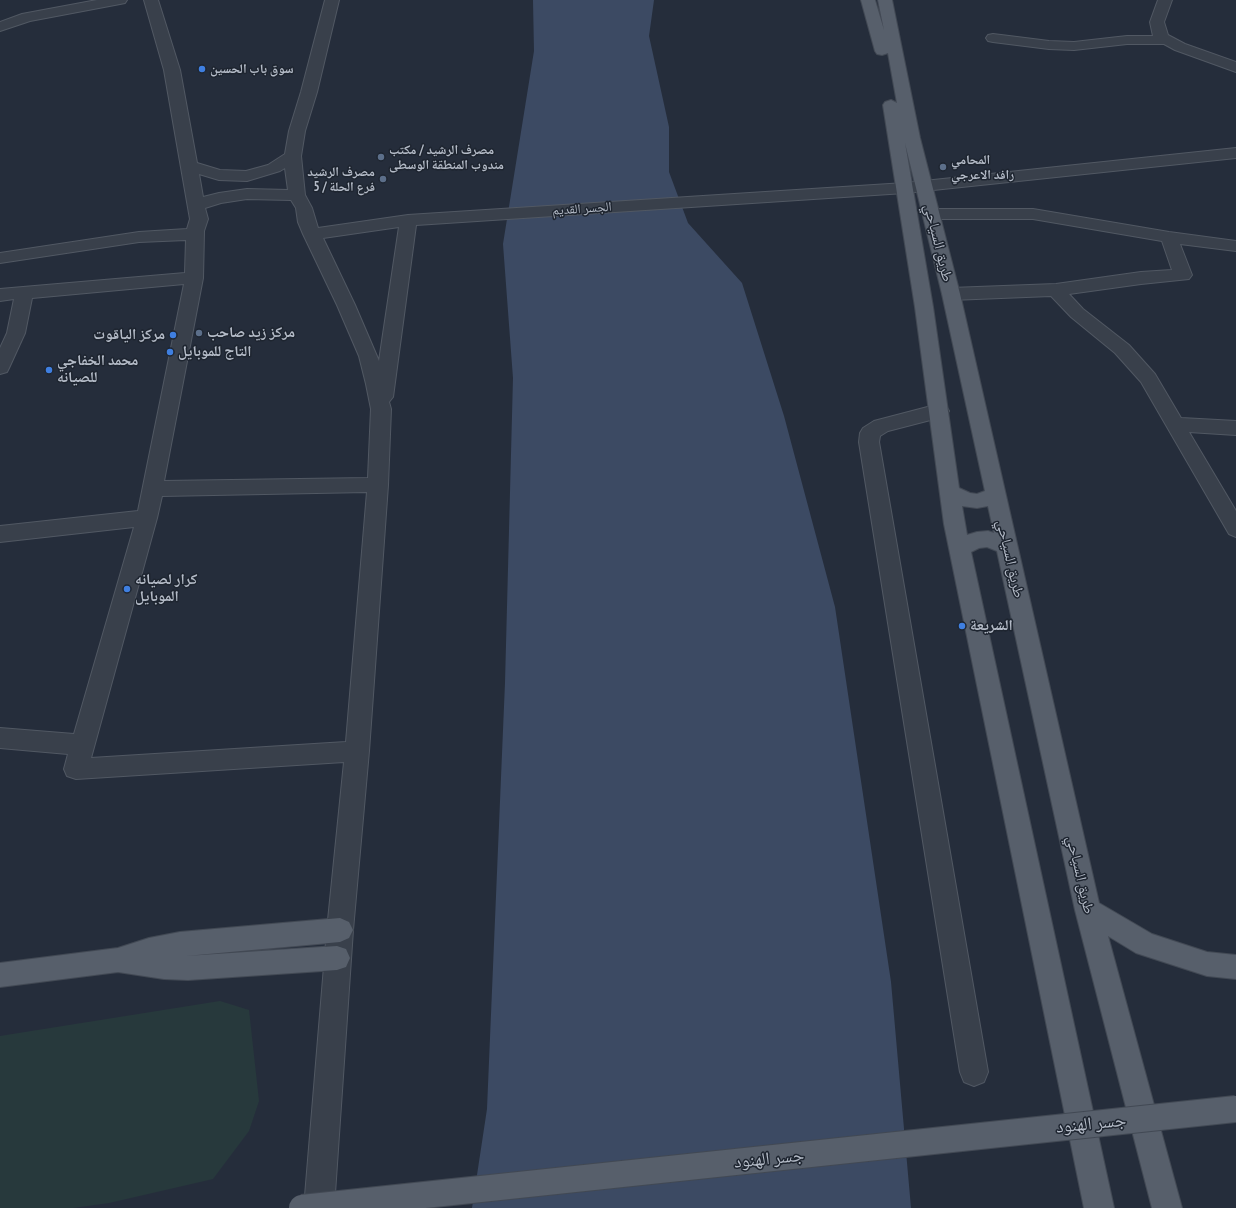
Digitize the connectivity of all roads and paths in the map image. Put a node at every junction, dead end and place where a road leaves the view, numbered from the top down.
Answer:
1 (120, 0) edge
2 (151, 0) edge
3 (332, 0) edge
4 (868, 0) edge
5 (885, 0) edge
6 (1165, 0) edge
7 (0, 27) edge
8 (993, 38) dead end
9 (1168, 40) junction
10 (1236, 67) edge
11 (1236, 153) edge
12 (293, 156) junction
13 (189, 166) junction
14 (914, 187) junction
15 (297, 195) junction
16 (196, 204) junction
17 (931, 214) junction
18 (408, 220) junction
19 (195, 234) junction
20 (312, 234) junction
21 (1169, 237) junction
22 (1236, 246) edge
23 (0, 258) edge
24 (194, 278) junction
25 (1056, 290) junction
26 (24, 292) junction
27 (951, 294) junction
28 (0, 295) edge
29 (8, 333) edge
30 (0, 368) edge
31 (381, 409) junction
32 (939, 411) junction
33 (1174, 424) junction
34 (1236, 428) edge
35 (378, 485) junction
36 (152, 489) junction
37 (950, 492) junction
38 (995, 495) junction
39 (147, 518) junction
40 (1236, 529) edge
41 (0, 534) edge
42 (1007, 546) junction
43 (960, 549) junction
44 (0, 738) edge
45 (83, 745) junction
46 (357, 751) junction
47 (1088, 910) junction
48 (340, 930) junction
49 (338, 958) junction
50 (118, 960) junction
51 (1236, 967) edge
52 (0, 975) edge
53 (974, 1072) dead end
54 (1236, 1109) edge
55 (302, 1208) edge
56 (319, 1208) edge
57 (1099, 1208) edge
58 (1167, 1208) edge

1 - 7 street
2 - 13 street
3 - 12 street
4 - 14 main road, طريق السياحي
5 - 14 main road, طريق السياحي
6 - 9 street
8 - 9 street
9 - 10 street
11 - 14 street, الجسر القديم
12 - 13 street
12 - 15 street
13 - 16 street
14 - 17 main road, طريق السياحي
14 - 18 street, الجسر القديم
14 - 32 main road, طريق السياحي
15 - 16 street
15 - 20 street
16 - 19 street
17 - 21 street
17 - 27 main road, طريق السياحي
18 - 20 street, الجسر القديم
18 - 31 street
19 - 23 street
19 - 24 street
20 - 31 street
21 - 22 street
21 - 25 street
24 - 26 street
24 - 36 street
25 - 27 street
25 - 33 street
26 - 28 street
26 - 29 street
27 - 38 main road, طريق السياحي
29 - 30 street
31 - 35 street
32 - 37 main road, طريق السياحي
32 - 53 street
33 - 34 street
33 - 40 street
35 - 36 street
35 - 46 street
36 - 39 street
37 - 38 main road
37 - 43 main road, طريق السياحي
38 - 42 main road, طريق السياحي
39 - 41 street
39 - 45 street
42 - 43 main road
42 - 47 main road, طريق السياحي
43 - 57 main road, طريق السياحي
44 - 45 street
45 - 46 street
46 - 48 street
47 - 51 main road
47 - 58 main road, طريق السياحي
48 - 49 street
48 - 50 main road
49 - 50 main road
49 - 56 street
50 - 52 main road
54 - 55 main road, جسر الهنود, bridge

